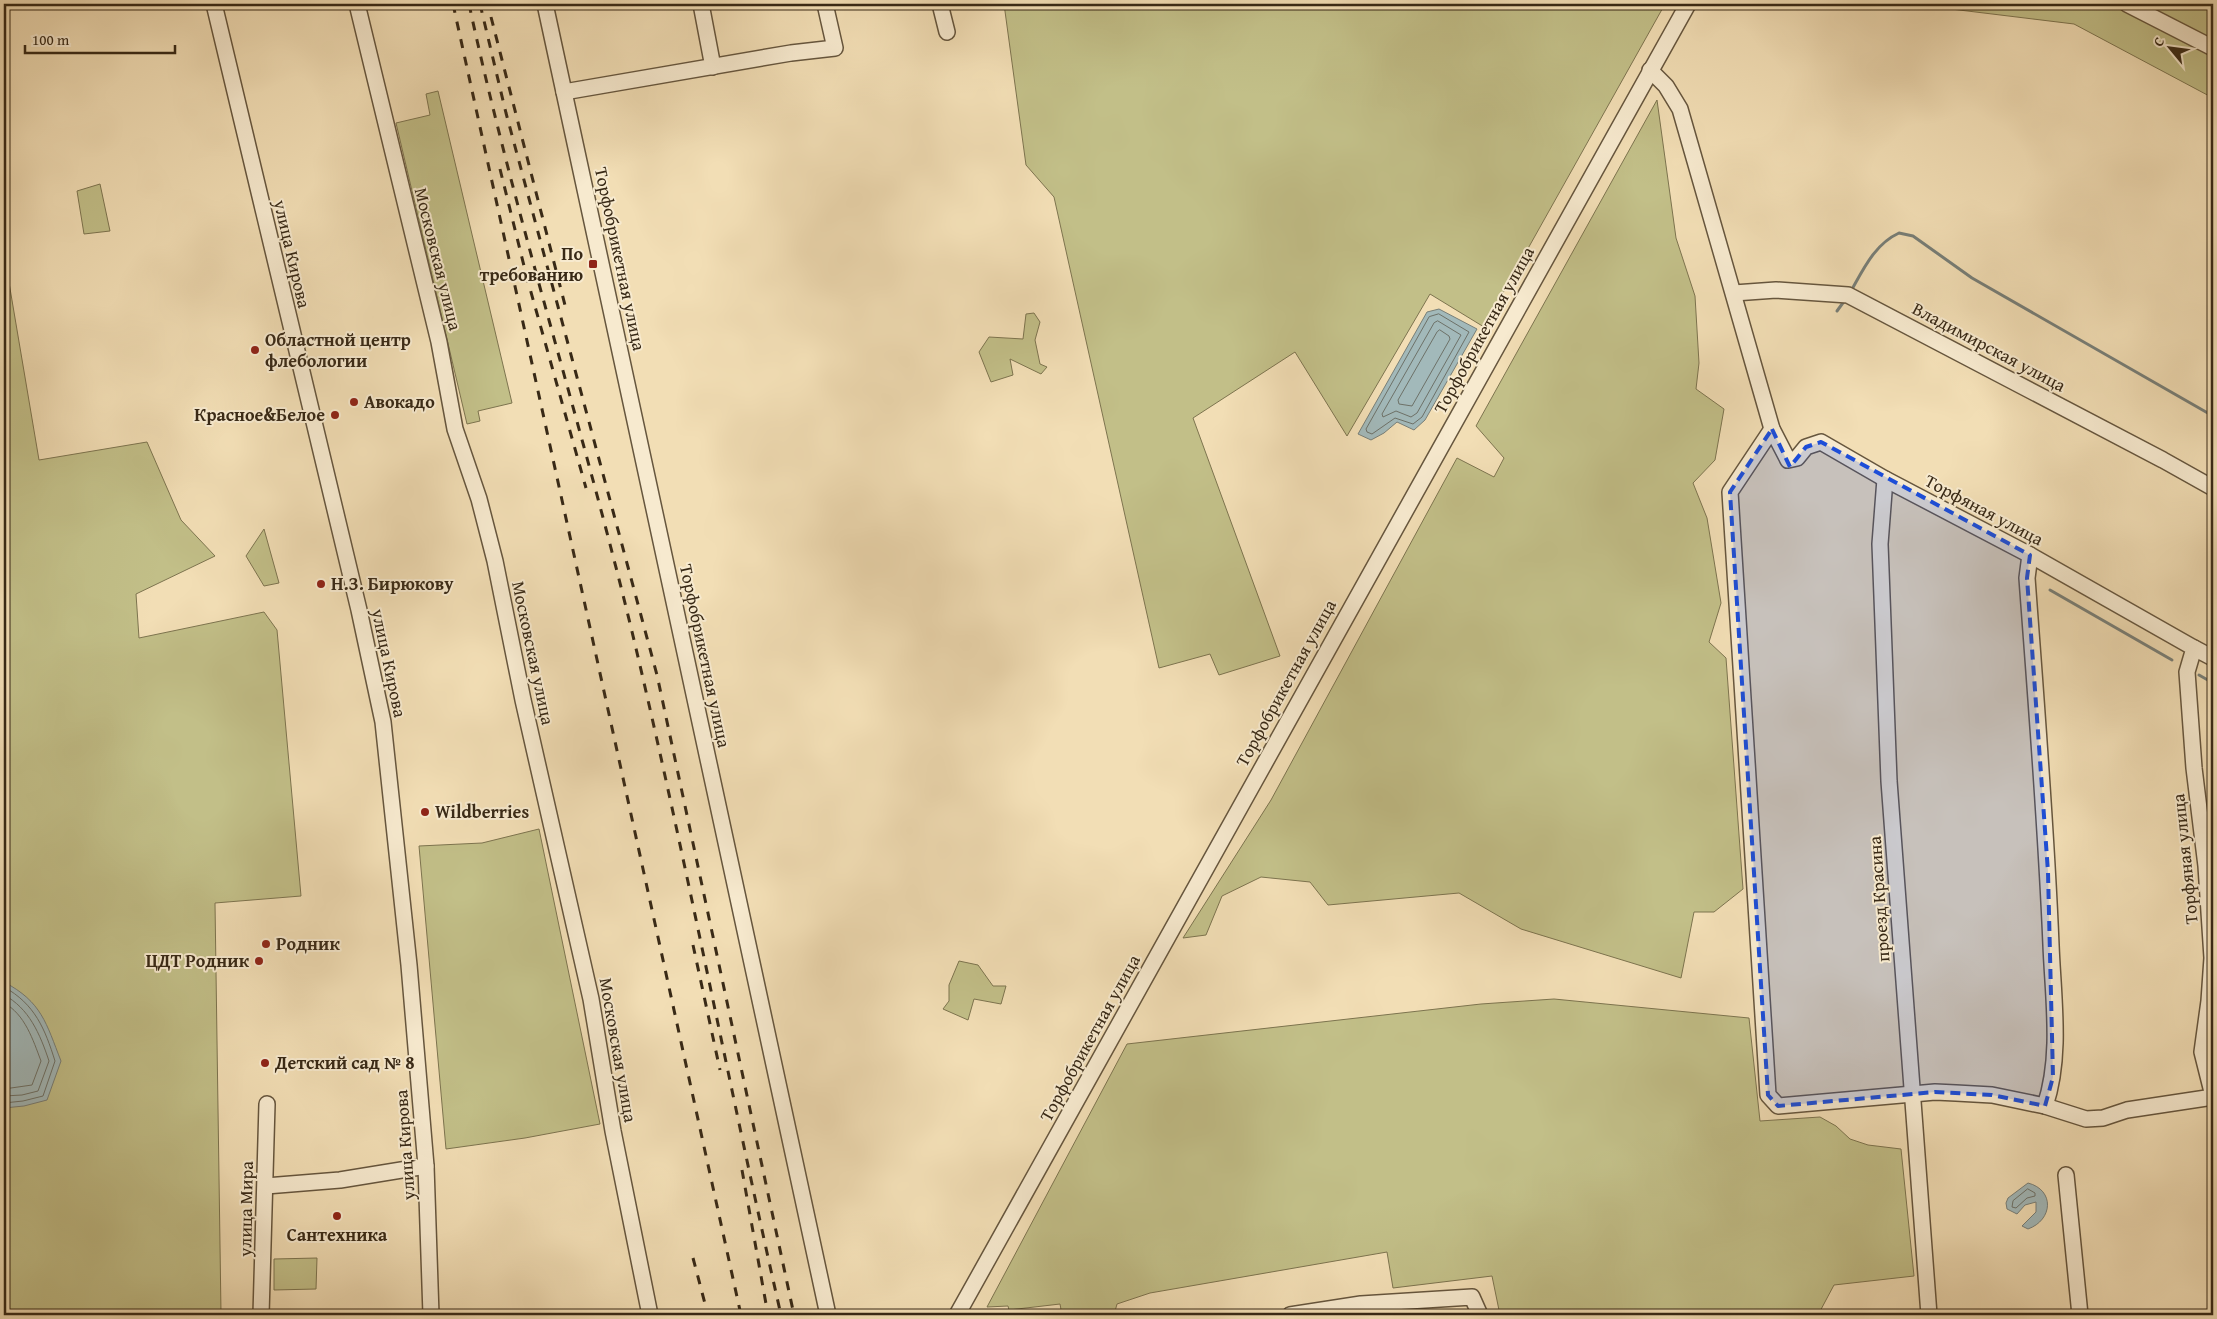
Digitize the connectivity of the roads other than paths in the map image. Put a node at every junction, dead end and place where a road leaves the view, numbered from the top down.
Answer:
1 (214, 4) edge
2 (357, 4) edge
3 (545, 4) edge
4 (701, 4) edge
5 (826, 4) edge
6 (940, 4) edge
7 (1688, 4) edge
8 (2127, 4) edge
9 (947, 32) dead end
10 (2213, 48) edge
11 (714, 67) junction
12 (1650, 70) junction
13 (564, 92) junction
14 (1734, 292) junction
15 (1772, 429) junction
16 (1885, 479) junction
17 (2213, 488) edge
18 (2030, 555) junction
19 (2194, 648) junction
20 (2213, 658) edge
21 (1912, 1096) junction
22 (2213, 1096) edge
23 (267, 1104) dead end
24 (2044, 1106) junction
25 (426, 1166) junction
26 (2066, 1175) dead end
27 (266, 1186) junction
28 (262, 1315) edge
29 (431, 1315) edge
30 (650, 1315) edge
31 (828, 1315) edge
32 (957, 1315) edge
33 (1290, 1315) edge
34 (1480, 1315) edge
35 (1930, 1315) edge
36 (2080, 1315) edge

1 - 25 street, улица Кирова
2 - 30 street, Московская улица
3 - 13 street, Торфобрикетная улица
4 - 11 street
5 - 11 street
6 - 9 street
7 - 12 street, Торфобрикетная улица
8 - 10 street
11 - 13 street
12 - 14 street
12 - 32 street, Торфобрикетная улица
13 - 31 street, Торфобрикетная улица
14 - 15 street
14 - 17 street, Владимирская улица
15 - 16 street, Торфяная улица
15 - 21 street
16 - 18 street, Торфяная улица
16 - 21 street, проезд Красина
18 - 19 street, Торфяная улица
18 - 24 street
19 - 20 street, Торфяная улица
19 - 22 street, Торфяная улица
21 - 24 street
21 - 35 street, проезд Красина
22 - 24 street
23 - 27 street, улица Мира
25 - 27 street
25 - 29 street, улица Кирова
26 - 36 street
27 - 28 street, улица Мира
33 - 34 street

